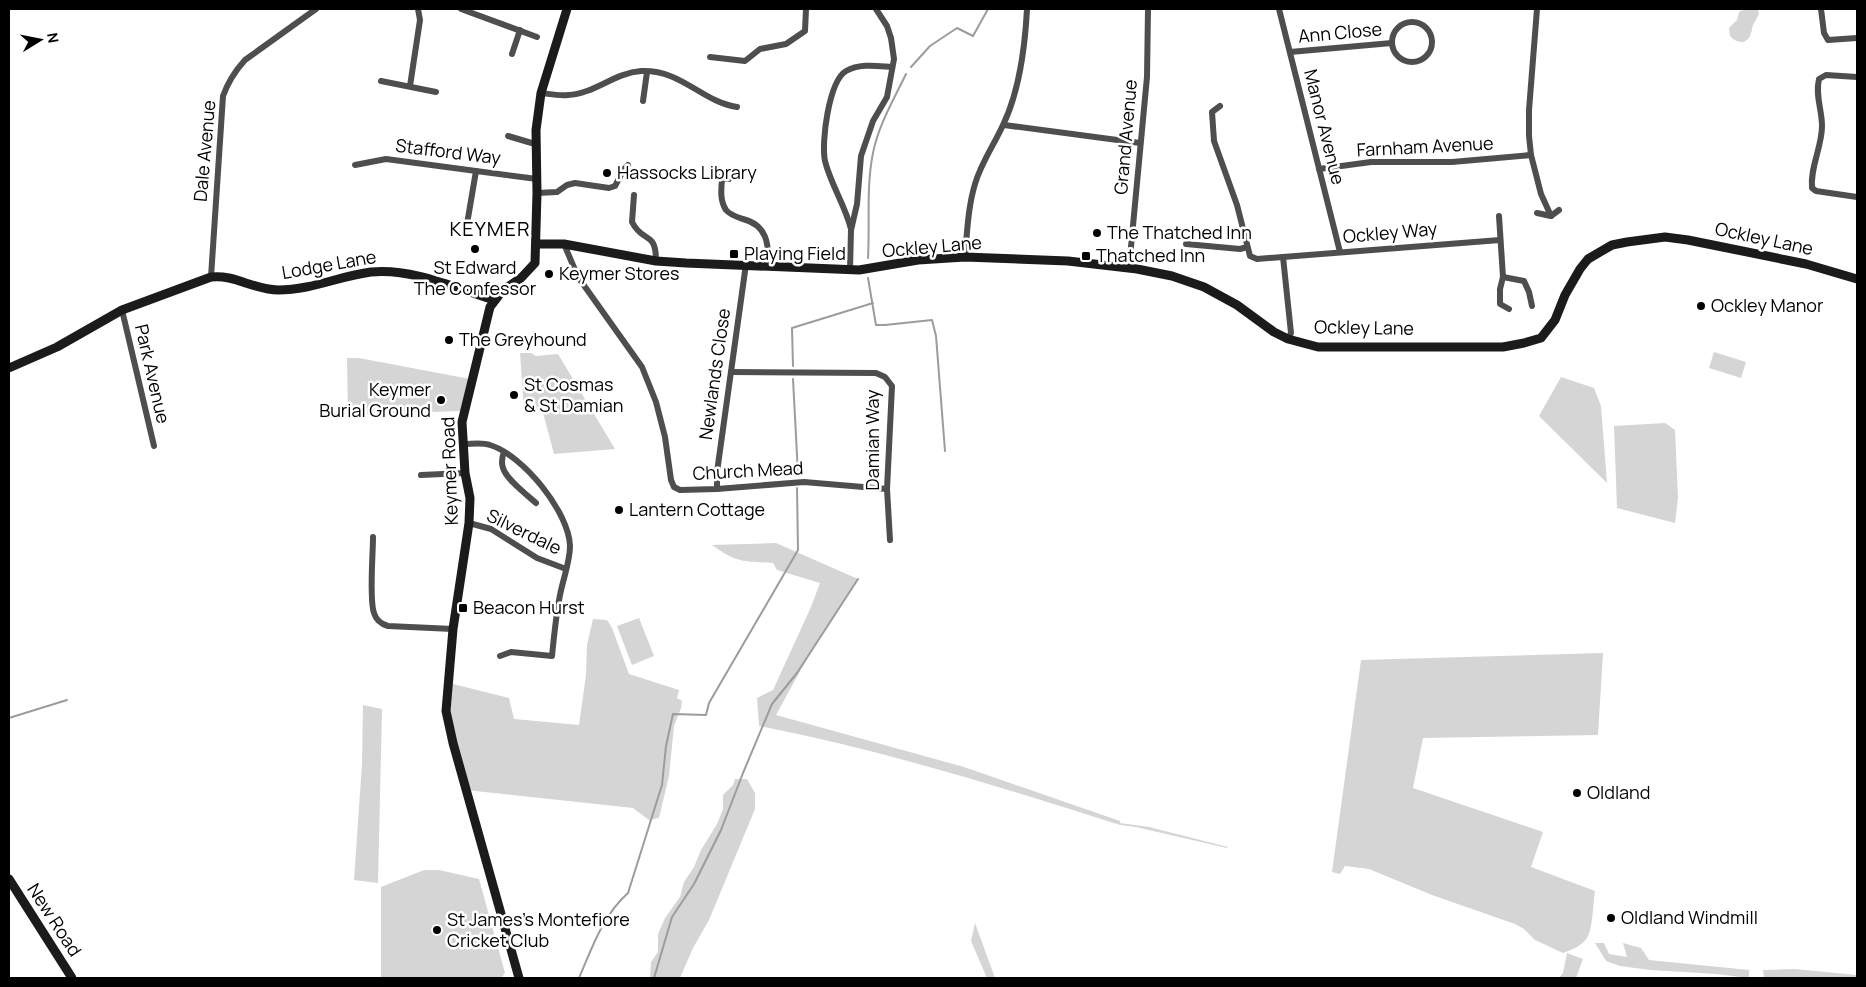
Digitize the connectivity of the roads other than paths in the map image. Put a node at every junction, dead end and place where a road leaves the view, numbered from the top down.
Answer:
1 (316, 9) edge
2 (418, 9) edge
3 (461, 9) edge
4 (567, 9) edge
5 (806, 9) edge
6 (876, 9) edge
7 (1027, 9) edge
8 (1148, 9) edge
9 (1279, 9) edge
10 (1537, 9) edge
11 (1822, 9) edge
12 (520, 30) junction
13 (537, 37) dead end
14 (1857, 38) edge
15 (1392, 43) junction
16 (1290, 52) junction
17 (512, 54) dead end
18 (710, 58) dead end
19 (892, 67) junction
20 (646, 72) junction
21 (1857, 78) edge
22 (381, 82) dead end
23 (410, 86) junction
24 (436, 92) dead end
25 (541, 92) junction
26 (643, 101) dead end
27 (1220, 106) dead end
28 (736, 107) dead end
29 (1004, 125) junction
30 (508, 136) dead end
31 (1140, 143) junction
32 (535, 144) junction
33 (1531, 155) junction
34 (628, 165) dead end
35 (356, 166) dead end
36 (1319, 169) junction
37 (476, 171) junction
38 (714, 175) dead end
39 (537, 179) junction
40 (722, 179) junction
41 (729, 179) dead end
42 (537, 193) junction
43 (634, 195) dead end
44 (1857, 197) edge
45 (1559, 210) dead end
46 (1537, 213) dead end
47 (1499, 216) dead end
48 (1550, 216) junction
49 (467, 224) dead end
50 (852, 230) junction
51 (1500, 240) junction
52 (536, 244) junction
53 (564, 244) junction
54 (1186, 244) dead end
55 (1247, 247) junction
56 (1340, 252) junction
57 (965, 257) junction
58 (1283, 257) junction
59 (656, 261) junction
60 (746, 264) junction
61 (768, 265) junction
62 (1129, 268) junction
63 (850, 270) junction
64 (211, 277) junction
65 (1503, 277) junction
66 (1857, 279) edge
67 (494, 300) junction
68 (1532, 306) dead end
69 (1509, 309) dead end
70 (122, 310) junction
71 (1288, 339) junction
72 (9, 368) edge
73 (731, 372) junction
74 (463, 444) junction
75 (154, 446) dead end
76 (504, 452) junction
77 (465, 473) junction
78 (421, 476) dead end
79 (717, 489) junction
80 (887, 489) junction
81 (536, 503) dead end
82 (470, 523) junction
83 (373, 537) dead end
84 (890, 540) dead end
85 (566, 569) junction
86 (453, 628) junction
87 (500, 656) dead end
88 (9, 879) edge
89 (72, 978) edge
90 (519, 978) edge

1 - 64 street, Dale Avenue
2 - 23 street
3 - 12 street
4 - 25 street, Keymer Road
5 - 18 street
6 - 19 street
7 - 29 street
8 - 31 street, Grand Avenue
9 - 16 street, Manor Avenue
10 - 33 street
11 - 14 street
12 - 13 street
12 - 17 street
15 - 15 street, Ann Close
15 - 16 street, Ann Close
16 - 36 street, Manor Avenue
19 - 50 street
19 - 50 street
20 - 25 street
20 - 26 street
20 - 28 street
21 - 44 street
22 - 23 street
23 - 24 street
25 - 32 street, Keymer Road
27 - 55 street
29 - 31 street
29 - 57 street
30 - 32 street
31 - 62 street, Grand Avenue
32 - 39 street, Keymer Road
33 - 36 street, Farnham Avenue
33 - 48 street
34 - 42 street
35 - 37 street, Stafford Way
36 - 56 street, Manor Avenue
37 - 39 street, Stafford Way
37 - 49 street
38 - 40 street
39 - 42 street, Keymer Road
40 - 41 street
40 - 61 street
42 - 52 street, Keymer Road
43 - 59 street
45 - 48 street
46 - 48 street
47 - 51 street
50 - 63 street
51 - 56 street, Ockley Way
51 - 65 street
52 - 53 street, Ockley Lane
52 - 67 street, Keymer Road
53 - 59 street, Ockley Lane
53 - 79 street, Church Mead
54 - 55 street
55 - 58 street, Ockley Way
56 - 58 street, Ockley Way
57 - 62 street, Ockley Lane
57 - 63 street, Ockley Lane
58 - 71 street
59 - 60 street, Ockley Lane
60 - 61 street, Ockley Lane
60 - 73 street, Newlands Close
61 - 63 street, Ockley Lane
62 - 71 street, Ockley Lane
64 - 67 street, Lodge Lane
64 - 70 street, Lodge Lane
65 - 68 street
65 - 69 street
66 - 71 street, Ockley Lane
67 - 74 street, Keymer Road
70 - 72 street, Lodge Lane
70 - 75 street, Park Avenue
73 - 79 street, Newlands Close
73 - 80 street, Damian Way
74 - 76 street
74 - 77 street, Keymer Road
76 - 81 street
76 - 85 street
77 - 78 street
77 - 82 street, Keymer Road
79 - 80 street, Church Mead
80 - 84 street, Damian Way
82 - 85 street, Silverdale
82 - 86 street, Keymer Road
83 - 86 street
85 - 87 street
86 - 90 street, Keymer Road
88 - 89 street, New Road

